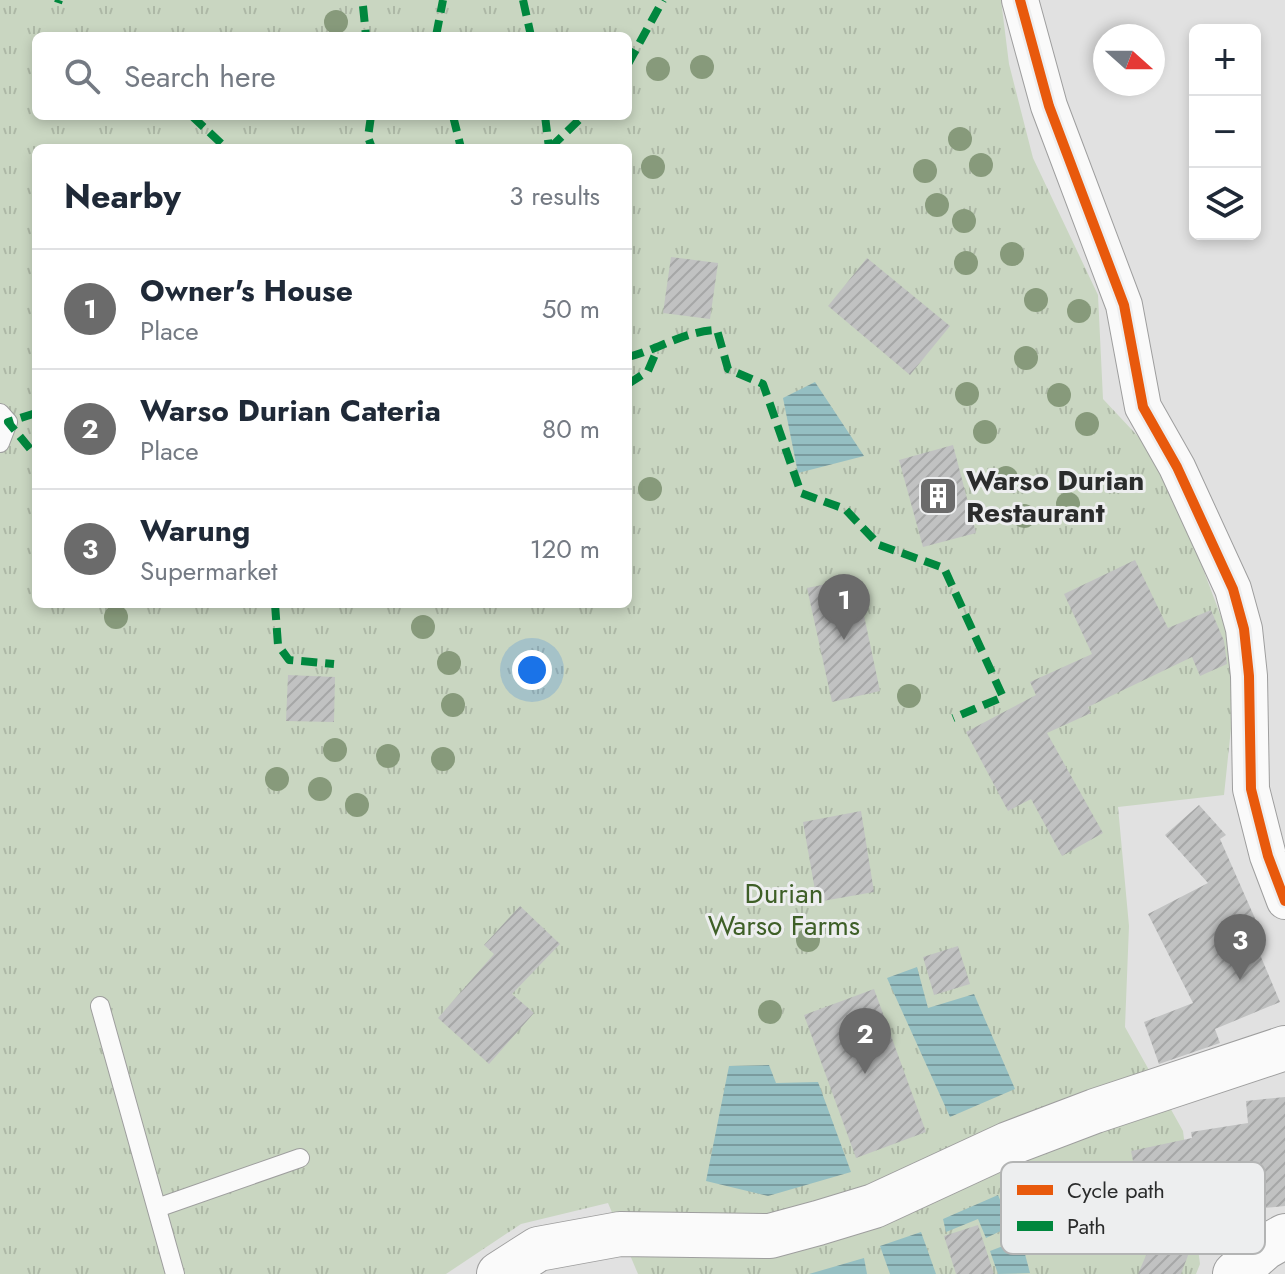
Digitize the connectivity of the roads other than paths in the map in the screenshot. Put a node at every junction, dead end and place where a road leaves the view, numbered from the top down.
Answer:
1 (1020, 0) edge
2 (0, 413) edge
3 (0, 443) edge
4 (1285, 901) edge
5 (100, 1006) dead end
6 (1285, 1048) edge
7 (300, 1158) dead end
8 (157, 1208) junction
9 (1285, 1236) edge
10 (1265, 1247) edge
11 (1257, 1254) edge
12 (175, 1274) edge
13 (499, 1274) edge
14 (1235, 1274) edge

1 - 4 street
2 - 3 lane
5 - 8 lane
6 - 13 main road
7 - 8 lane
8 - 12 lane
9 - 10 main road
11 - 14 main road

